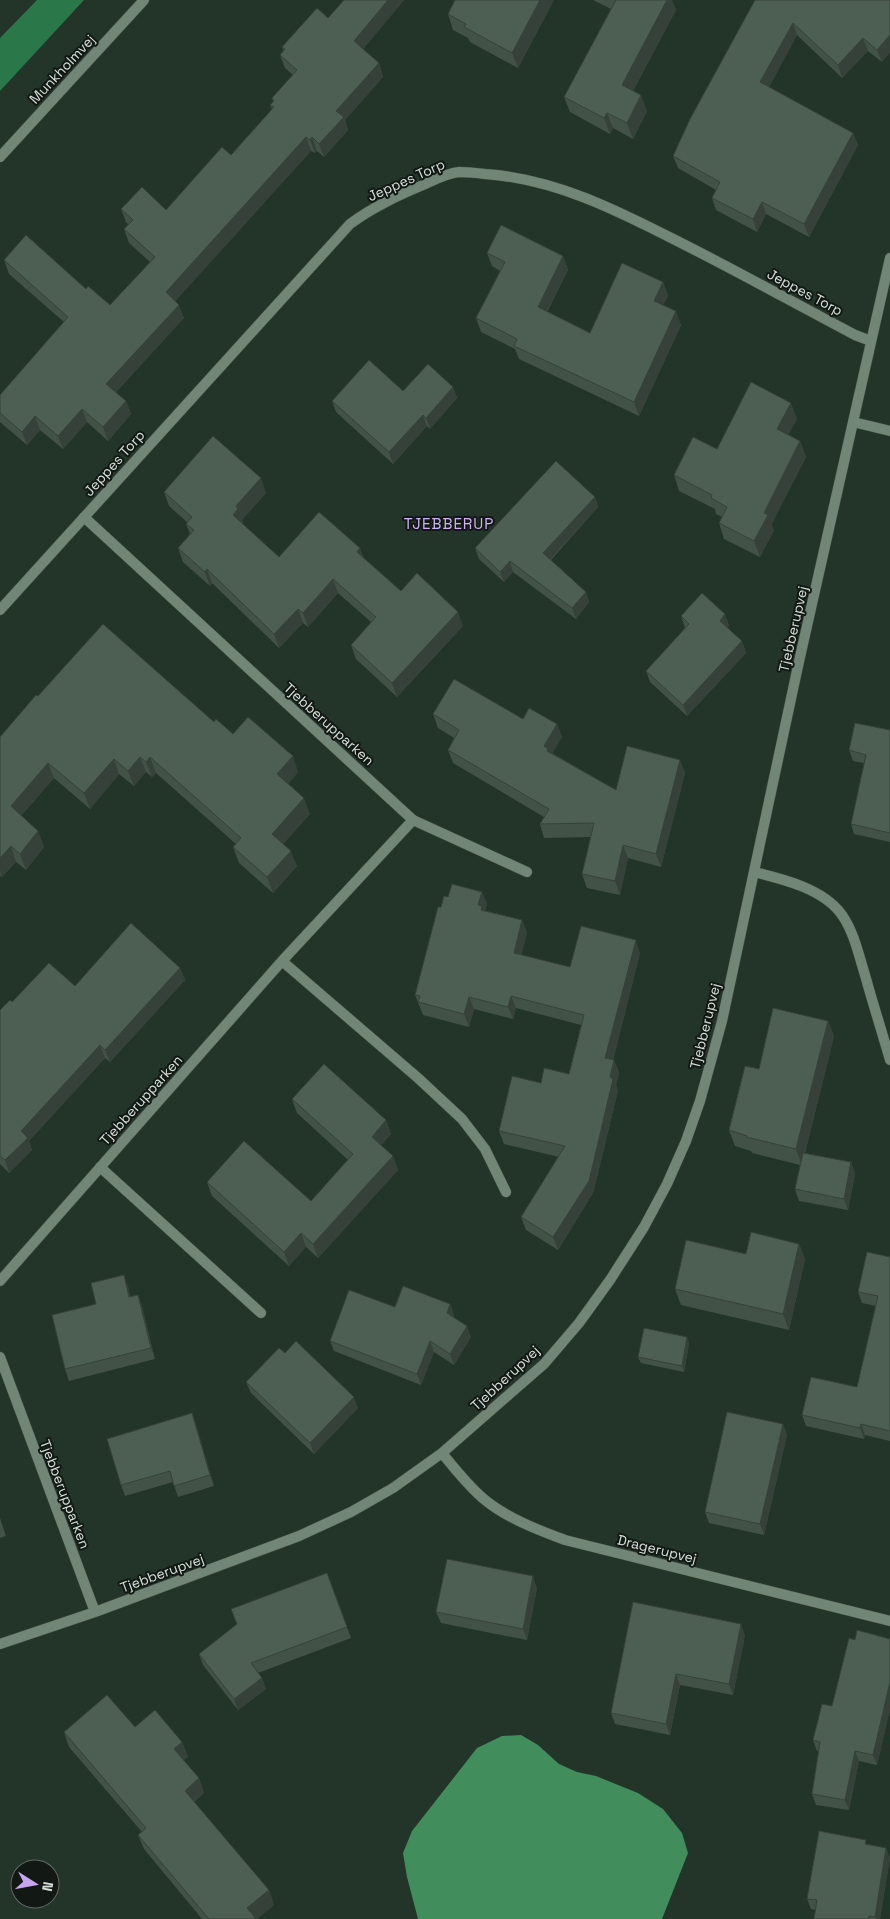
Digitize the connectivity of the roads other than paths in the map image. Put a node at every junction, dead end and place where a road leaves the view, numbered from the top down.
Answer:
1 (144, 0) edge
2 (0, 157) edge
3 (890, 258) edge
4 (871, 341) junction
5 (853, 422) junction
6 (890, 431) edge
7 (84, 517) junction
8 (0, 610) edge
9 (413, 820) junction
10 (527, 872) dead end
11 (754, 872) junction
12 (282, 961) junction
13 (890, 1060) edge
14 (100, 1167) junction
15 (506, 1192) dead end
16 (0, 1281) edge
17 (261, 1313) dead end
18 (0, 1357) edge
19 (442, 1453) junction
20 (95, 1612) junction
21 (890, 1621) edge
22 (0, 1644) edge

1 - 2 street, Munkholmvej
3 - 4 street, Tjebberupvej
4 - 5 street, Tjebberupvej
4 - 7 street, Jeppes Torp
5 - 6 street
5 - 11 street, Tjebberupvej
7 - 8 street, Jeppes Torp
7 - 9 street, Tjebberupparken
9 - 10 street
9 - 12 street, Tjebberupparken
11 - 13 street
11 - 19 street, Tjebberupvej
12 - 14 street, Tjebberupparken
12 - 15 street
14 - 16 street, Tjebberupparken
14 - 17 street, Tjebberupparken
18 - 20 street, Tjebberupparken
19 - 20 street, Tjebberupvej
19 - 21 street, Dragerupvej
20 - 22 street, Tjebberupvej

